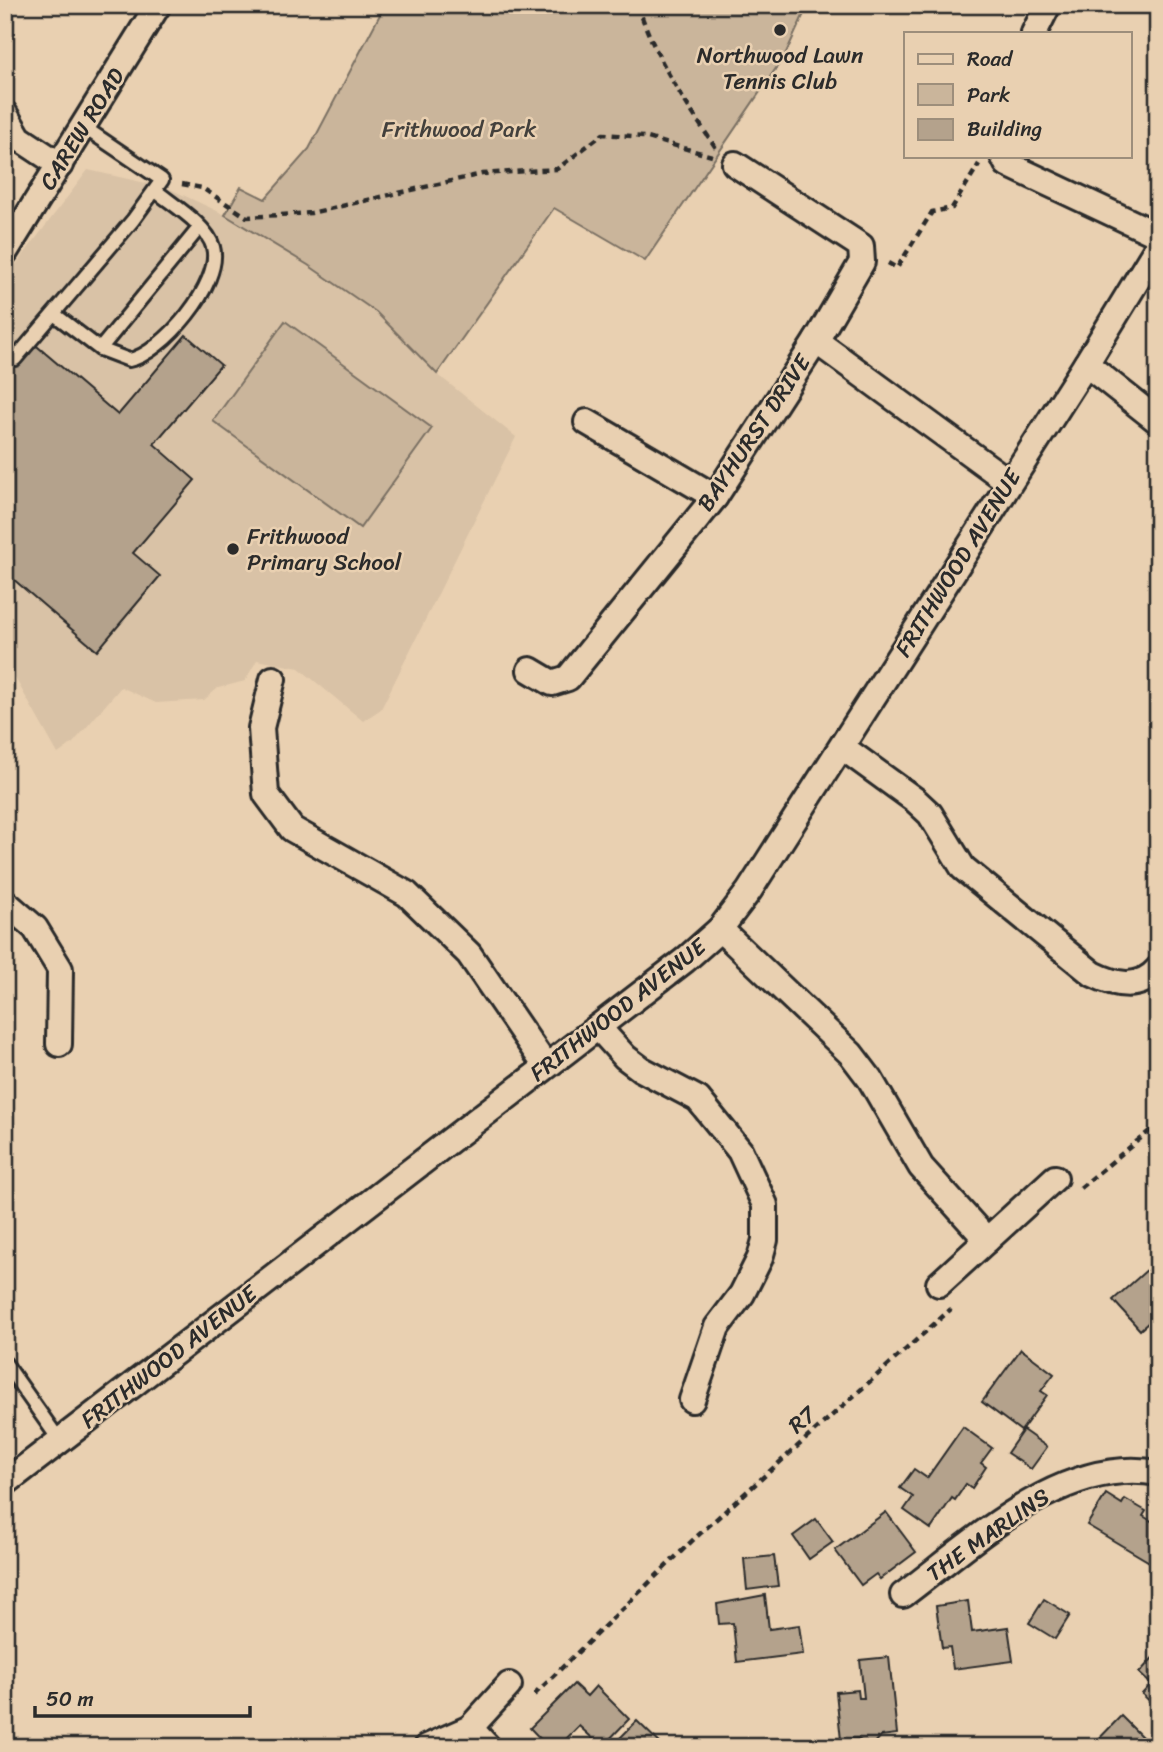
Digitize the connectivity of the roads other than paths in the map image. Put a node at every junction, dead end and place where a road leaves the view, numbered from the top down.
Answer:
1 (158, 5) edge
2 (1048, 5) edge
3 (1034, 32) edge
4 (5, 114) edge
5 (85, 128) junction
6 (1004, 158) edge
7 (735, 164) dead end
8 (60, 165) junction
9 (159, 185) junction
10 (199, 228) junction
11 (1158, 235) edge
12 (1158, 246) edge
13 (5, 252) edge
14 (54, 314) junction
15 (816, 341) junction
16 (100, 349) junction
17 (15, 359) dead end
18 (1086, 364) junction
19 (1158, 421) edge
20 (587, 422) dead end
21 (1009, 482) junction
22 (715, 497) junction
23 (530, 670) dead end
24 (273, 679) dead end
25 (842, 747) junction
26 (5, 902) edge
27 (720, 929) junction
28 (1158, 969) edge
29 (598, 1027) junction
30 (60, 1044) dead end
31 (545, 1065) junction
32 (1055, 1178) dead end
33 (987, 1240) junction
34 (939, 1283) dead end
35 (5, 1363) edge
36 (692, 1400) dead end
37 (60, 1441) junction
38 (1158, 1473) edge
39 (5, 1483) edge
40 (903, 1595) dead end
41 (509, 1685) dead end
42 (470, 1728) junction
43 (427, 1747) edge
44 (488, 1747) edge

1 - 5 street, CAREW ROAD
2 - 3 street
4 - 8 street
5 - 8 street, CAREW ROAD
5 - 9 lane
6 - 11 street
7 - 15 street
8 - 13 street, CAREW ROAD
9 - 10 lane
9 - 14 lane
10 - 16 lane
10 - 16 lane
12 - 18 street, FRITHWOOD AVENUE
14 - 16 lane
14 - 17 lane
15 - 21 street, BAYHURST DRIVE
15 - 22 street, BAYHURST DRIVE
18 - 19 street
18 - 21 street, FRITHWOOD AVENUE
20 - 22 street
21 - 25 street, FRITHWOOD AVENUE
22 - 23 street, BAYHURST DRIVE
24 - 31 street
25 - 27 street, FRITHWOOD AVENUE
25 - 28 street
26 - 30 street
27 - 29 street, FRITHWOOD AVENUE
27 - 33 street
29 - 31 street, FRITHWOOD AVENUE
29 - 36 street
31 - 37 street, FRITHWOOD AVENUE
32 - 33 street
33 - 34 street
35 - 37 lane
37 - 39 street, FRITHWOOD AVENUE
38 - 40 street, THE MARLINS
41 - 42 street
42 - 43 street
42 - 44 street

